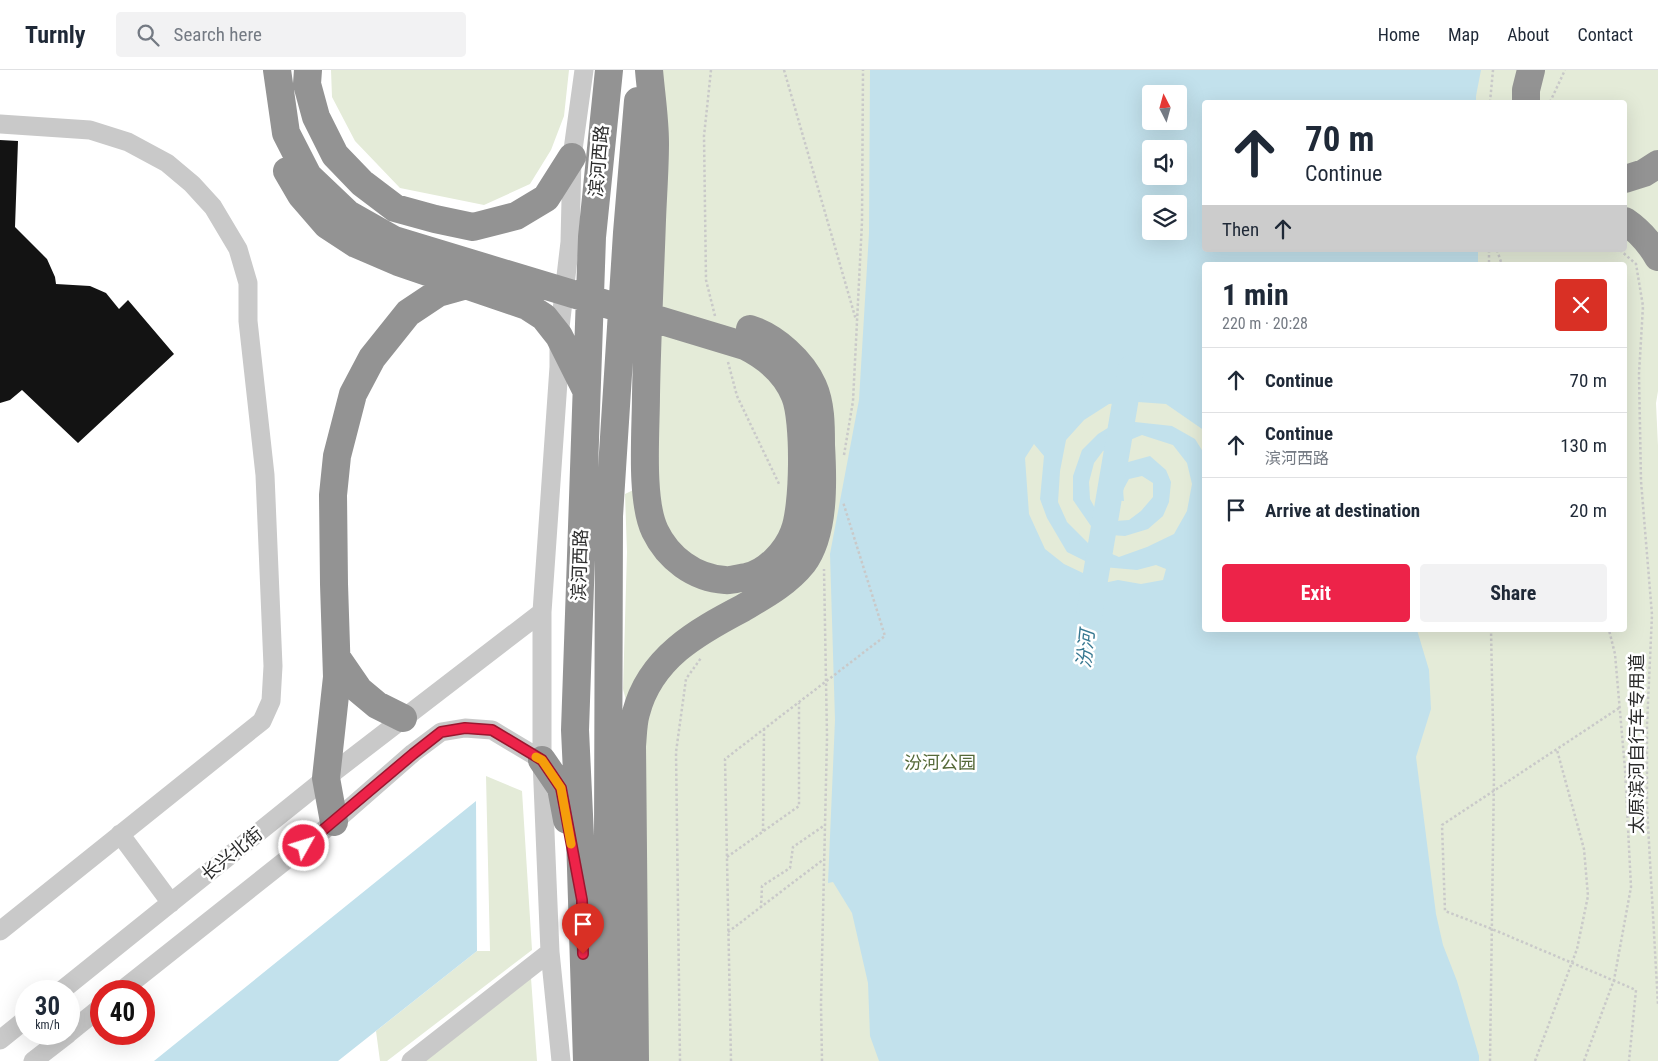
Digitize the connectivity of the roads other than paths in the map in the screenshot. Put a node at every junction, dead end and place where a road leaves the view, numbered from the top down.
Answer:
1 (259, 70) edge
2 (277, 70) edge
3 (292, 70) edge
4 (308, 70) edge
5 (584, 70) edge
6 (609, 70) edge
7 (641, 70) edge
8 (649, 70) edge
9 (1514, 70) edge
10 (1531, 70) edge
11 (1510, 100) edge
12 (1526, 100) edge
13 (0, 124) edge
14 (572, 157) junction
15 (1658, 164) edge
16 (1627, 178) edge
17 (1627, 223) edge
18 (1658, 257) edge
19 (522, 278) junction
20 (559, 336) junction
21 (586, 390) junction
22 (542, 612) junction
23 (337, 658) junction
24 (403, 718) junction
25 (542, 760) junction
26 (326, 778) junction
27 (334, 822) junction
28 (120, 834) junction
29 (582, 900) junction
30 (171, 903) junction
31 (0, 931) edge
32 (550, 952) junction
33 (75, 980) edge
34 (135, 980) edge
35 (634, 986) junction
36 (90, 1016) edge
37 (80, 1024) edge
38 (15, 1028) edge
39 (0, 1040) edge
40 (53, 1045) edge
41 (34, 1061) edge
42 (411, 1061) edge
43 (561, 1061) edge
44 (587, 1061) edge
45 (612, 1061) edge
46 (635, 1061) edge

1 - 20 highway
2 - 19 highway
3 - 35 highway
4 - 14 highway
5 - 14 street
6 - 21 highway, 滨河西路
7 - 45 highway, 滨河西路
8 - 19 highway
9 - 11 highway
10 - 12 highway
13 - 28 street
14 - 20 street
15 - 16 highway
17 - 18 highway
19 - 23 highway
20 - 21 highway
20 - 22 street
21 - 29 highway, 滨河西路
22 - 24 street, 长兴北街
22 - 25 street
23 - 24 highway
23 - 26 highway
24 - 26 street, 长兴北街
25 - 27 street
25 - 29 highway
25 - 32 street
26 - 27 highway
26 - 30 street, 长兴北街
27 - 34 street
28 - 30 street
28 - 31 street
29 - 44 highway, 滨河西路
30 - 33 street, 长兴北街
32 - 42 street
32 - 43 street
35 - 45 highway
35 - 46 highway
36 - 37 street
38 - 39 street
40 - 41 street

